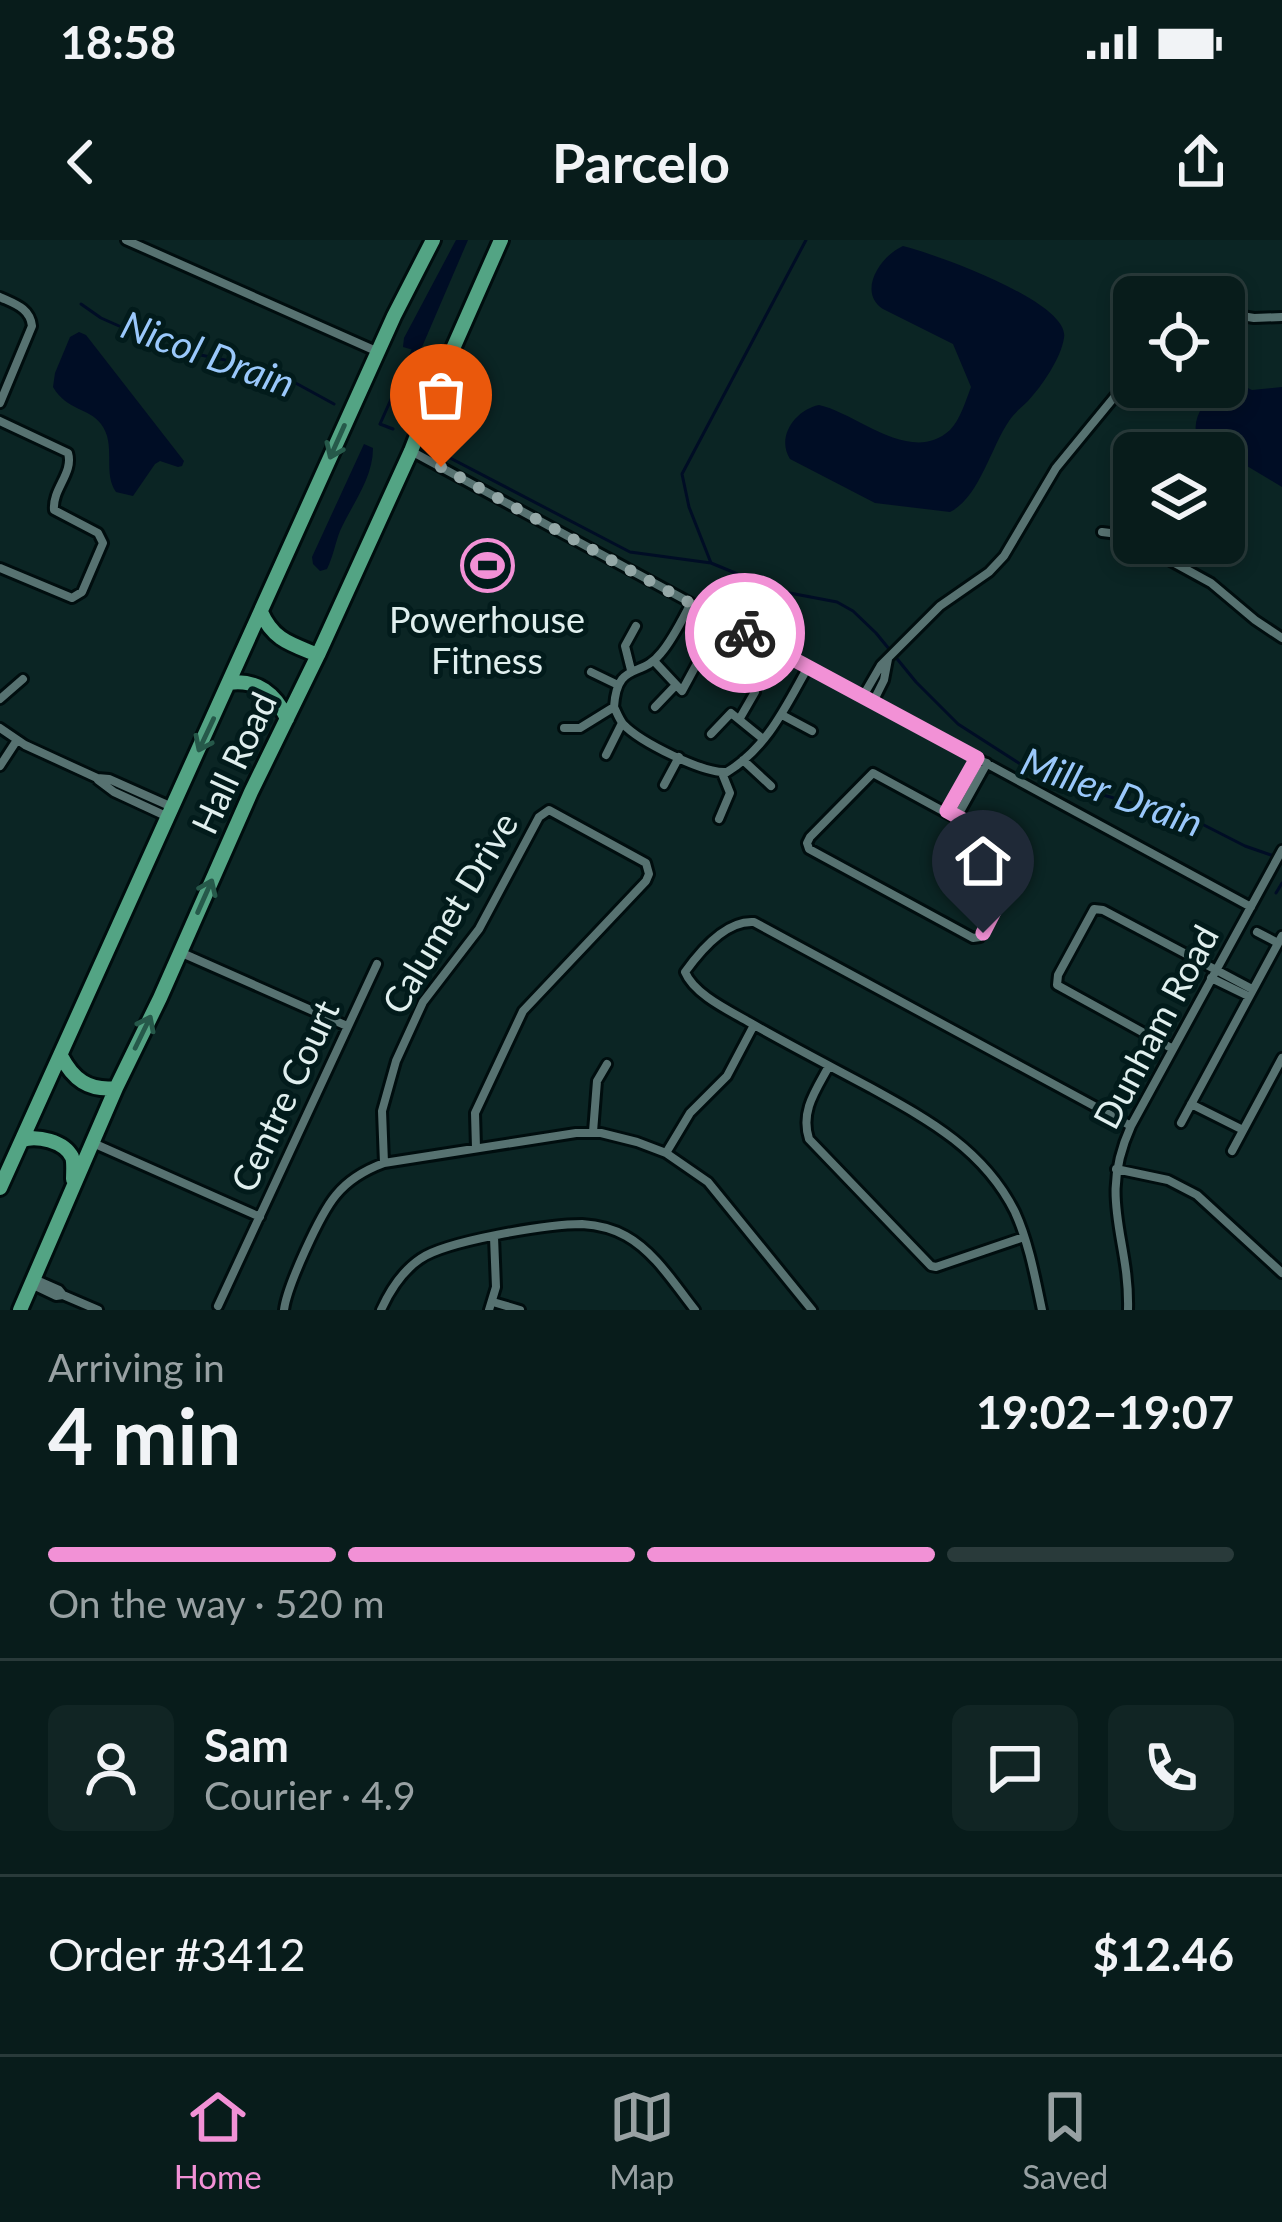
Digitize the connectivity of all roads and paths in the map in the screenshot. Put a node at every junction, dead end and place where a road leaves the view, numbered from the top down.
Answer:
1 (126, 240) edge
2 (433, 240) edge
3 (500, 240) edge
4 (0, 297) edge
5 (1245, 316) edge
6 (1282, 317) edge
7 (378, 352) junction
8 (1113, 398) edge
9 (0, 403) edge
10 (0, 421) edge
11 (411, 451) junction
12 (1102, 532) dead end
13 (1113, 533) edge
14 (1176, 564) edge
15 (0, 568) edge
16 (691, 603) junction
17 (261, 612) junction
18 (636, 626) dead end
19 (1282, 638) edge
20 (318, 655) junction
21 (701, 656) dead end
22 (887, 659) junction
23 (654, 661) junction
24 (808, 667) junction
25 (631, 670) junction
26 (591, 672) dead end
27 (23, 680) dead end
28 (229, 683) junction
29 (618, 685) junction
30 (676, 685) junction
31 (755, 692) dead end
32 (863, 696) junction
33 (0, 699) edge
34 (873, 702) junction
35 (614, 707) junction
36 (655, 707) dead end
37 (782, 715) junction
38 (740, 718) junction
39 (287, 719) junction
40 (622, 722) junction
41 (0, 728) edge
42 (564, 728) dead end
43 (812, 731) dead end
44 (711, 734) dead end
45 (763, 739) junction
46 (17, 740) junction
47 (606, 755) dead end
48 (679, 758) junction
49 (743, 760) junction
50 (982, 761) junction
51 (0, 766) edge
52 (722, 773) junction
53 (664, 785) dead end
54 (771, 786) dead end
55 (170, 812) junction
56 (952, 814) junction
57 (719, 819) dead end
58 (1279, 855) edge
59 (1251, 907) junction
60 (1256, 932) dead end
61 (1280, 939) edge
62 (181, 952) junction
63 (377, 964) dead end
64 (1213, 974) junction
65 (1250, 993) junction
66 (754, 1025) junction
67 (347, 1026) junction
68 (1174, 1049) junction
69 (61, 1056) junction
70 (1282, 1058) edge
71 (607, 1064) dead end
72 (829, 1066) junction
73 (116, 1088) junction
74 (1191, 1104) junction
75 (1181, 1123) dead end
76 (1131, 1126) junction
77 (1243, 1130) junction
78 (593, 1132) junction
79 (22, 1140) junction
80 (92, 1142) junction
81 (476, 1148) junction
82 (1232, 1151) dead end
83 (667, 1153) junction
84 (384, 1163) junction
85 (1116, 1168) junction
86 (73, 1183) junction
87 (0, 1188) edge
88 (260, 1217) junction
89 (494, 1237) junction
90 (1024, 1237) junction
91 (1282, 1273) edge
92 (32, 1282) junction
93 (218, 1306) dead end
94 (491, 1306) edge
95 (20, 1310) edge
96 (98, 1310) edge
97 (284, 1310) edge
98 (381, 1310) edge
99 (520, 1310) edge
100 (695, 1310) edge
101 (812, 1310) edge
102 (1042, 1310) edge
103 (1128, 1310) edge

1 - 7 street
2 - 7 highway, Hall Road
3 - 11 highway, Hall Road
4 - 9 street
5 - 6 street
7 -> 17 highway, Hall Road
8 - 22 street
10 - 15 street
11 - 16 street
11 - 20 highway, Hall Road
12 - 13 street
14 - 19 street
16 - 23 street
16 - 24 street
17 - 20 highway
17 - 28 highway, Hall Road
18 - 25 street
20 - 39 highway, Hall Road
21 - 30 street
22 - 32 street
22 - 34 street
23 - 25 street
23 - 30 street
24 - 32 street
24 - 37 street
25 - 29 street
26 - 29 street
27 - 33 street
28 - 39 highway
28 -> 55 highway, Hall Road
29 - 35 street
30 - 36 street
31 - 38 street
32 - 34 street
34 - 50 street
35 - 40 street
35 - 42 street
37 - 43 street
37 - 45 street
38 - 44 street
38 - 45 street
62 -> 39 highway, Hall Road
40 - 47 street
40 - 48 street
41 - 46 street
45 - 49 street
46 - 51 street
46 - 55 street
48 - 52 street
48 - 53 street
49 - 52 street
49 - 54 street
50 - 56 street
50 - 59 street
52 - 57 street
55 - 69 highway, Hall Road
56 - 56 street
58 - 59 street, Dunham Road
59 - 64 street, Dunham Road
60 - 61 street
61 - 65 street
62 - 67 street
73 -> 62 highway, Hall Road
63 - 67 street, Centre Court
64 - 65 street
64 - 68 street, Dunham Road
64 - 68 street
65 - 74 street
66 - 72 street
66 - 76 street
66 - 83 street
67 - 88 street, Centre Court
68 - 76 street, Dunham Road
69 - 73 highway
69 - 79 highway, Hall Road
70 - 77 street
71 - 78 street
72 - 90 street
72 - 90 street
73 - 80 highway, Hall Road
74 - 75 street
74 - 77 street
76 - 85 street, Dunham Road
77 - 82 street
78 - 81 street
78 - 83 street
79 - 86 highway
79 - 87 highway, Hall Road
80 - 86 highway, Hall Road
80 - 88 street, Centre Court
81 - 84 street
81 - 84 street, Calumet Drive
83 - 101 street
84 - 97 street
85 - 91 street
85 - 103 street, Dunham Road
86 - 92 highway, Hall Road
88 - 93 street
89 - 94 street
89 - 98 street
89 - 100 street
90 - 102 street
92 - 95 highway, Hall Road
92 - 96 street
94 - 99 street

